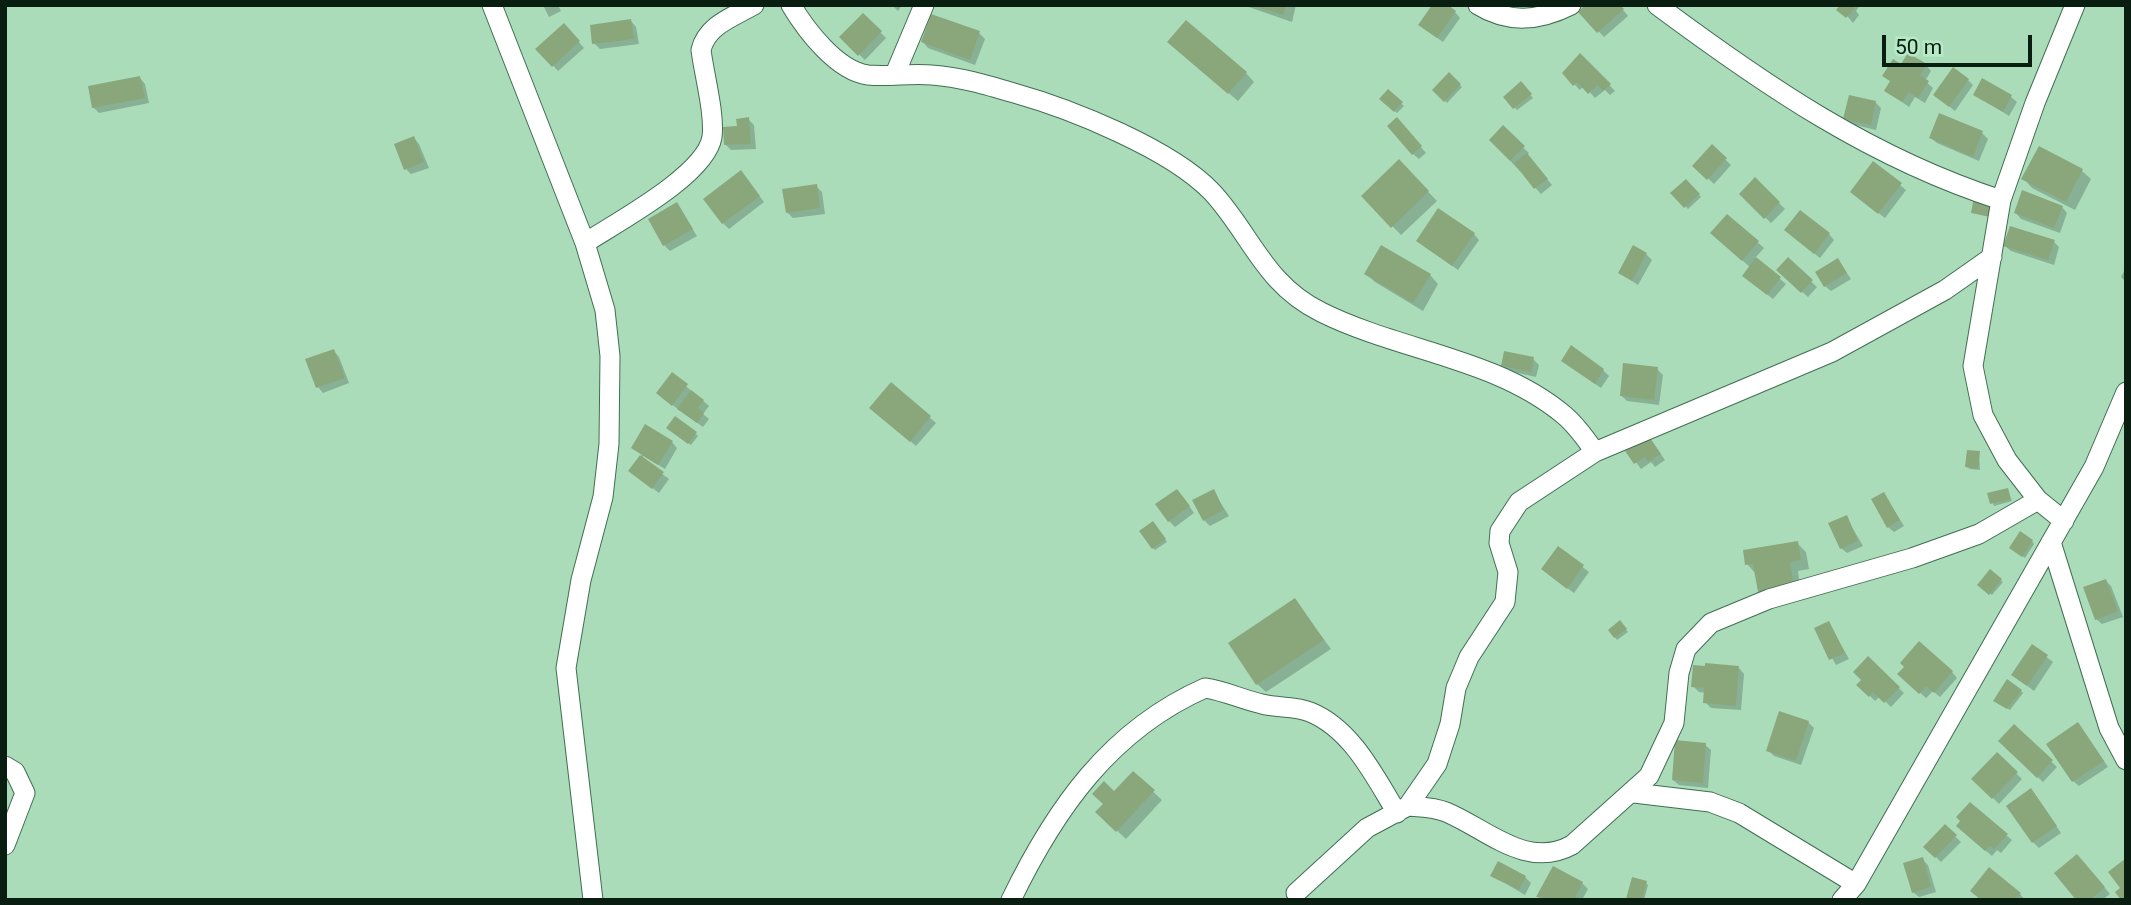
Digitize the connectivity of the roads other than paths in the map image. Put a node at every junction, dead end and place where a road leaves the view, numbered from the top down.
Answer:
1 (754, 5) edge
2 (791, 5) edge
3 (924, 5) edge
4 (1478, 5) edge
5 (1571, 5) edge
6 (1657, 5) edge
7 (2075, 5) edge
8 (490, 7) edge
9 (895, 74) junction
10 (2001, 200) junction
11 (585, 243) junction
12 (1992, 257) junction
13 (2126, 392) edge
14 (1595, 452) junction
15 (2038, 499) junction
16 (2064, 521) junction
17 (2051, 542) junction
18 (2126, 760) edge
19 (5, 766) edge
20 (1634, 793) junction
21 (1402, 809) junction
22 (5, 845) edge
23 (1856, 884) junction
24 (1296, 893) dead end
25 (593, 900) edge
26 (1011, 900) edge
27 (1842, 900) edge

1 - 11 street
2 - 9 street
3 - 9 street
4 - 5 street
6 - 10 street
7 - 10 street
8 - 11 street
9 - 14 street
10 - 12 street
11 - 25 street
12 - 14 street
12 - 15 street
13 - 16 street
14 - 21 street
15 - 16 street
15 - 20 street
16 - 17 street
17 - 18 street
17 - 23 street
19 - 22 street
20 - 21 street
20 - 23 street
21 - 24 street
21 - 26 street
23 - 27 street

